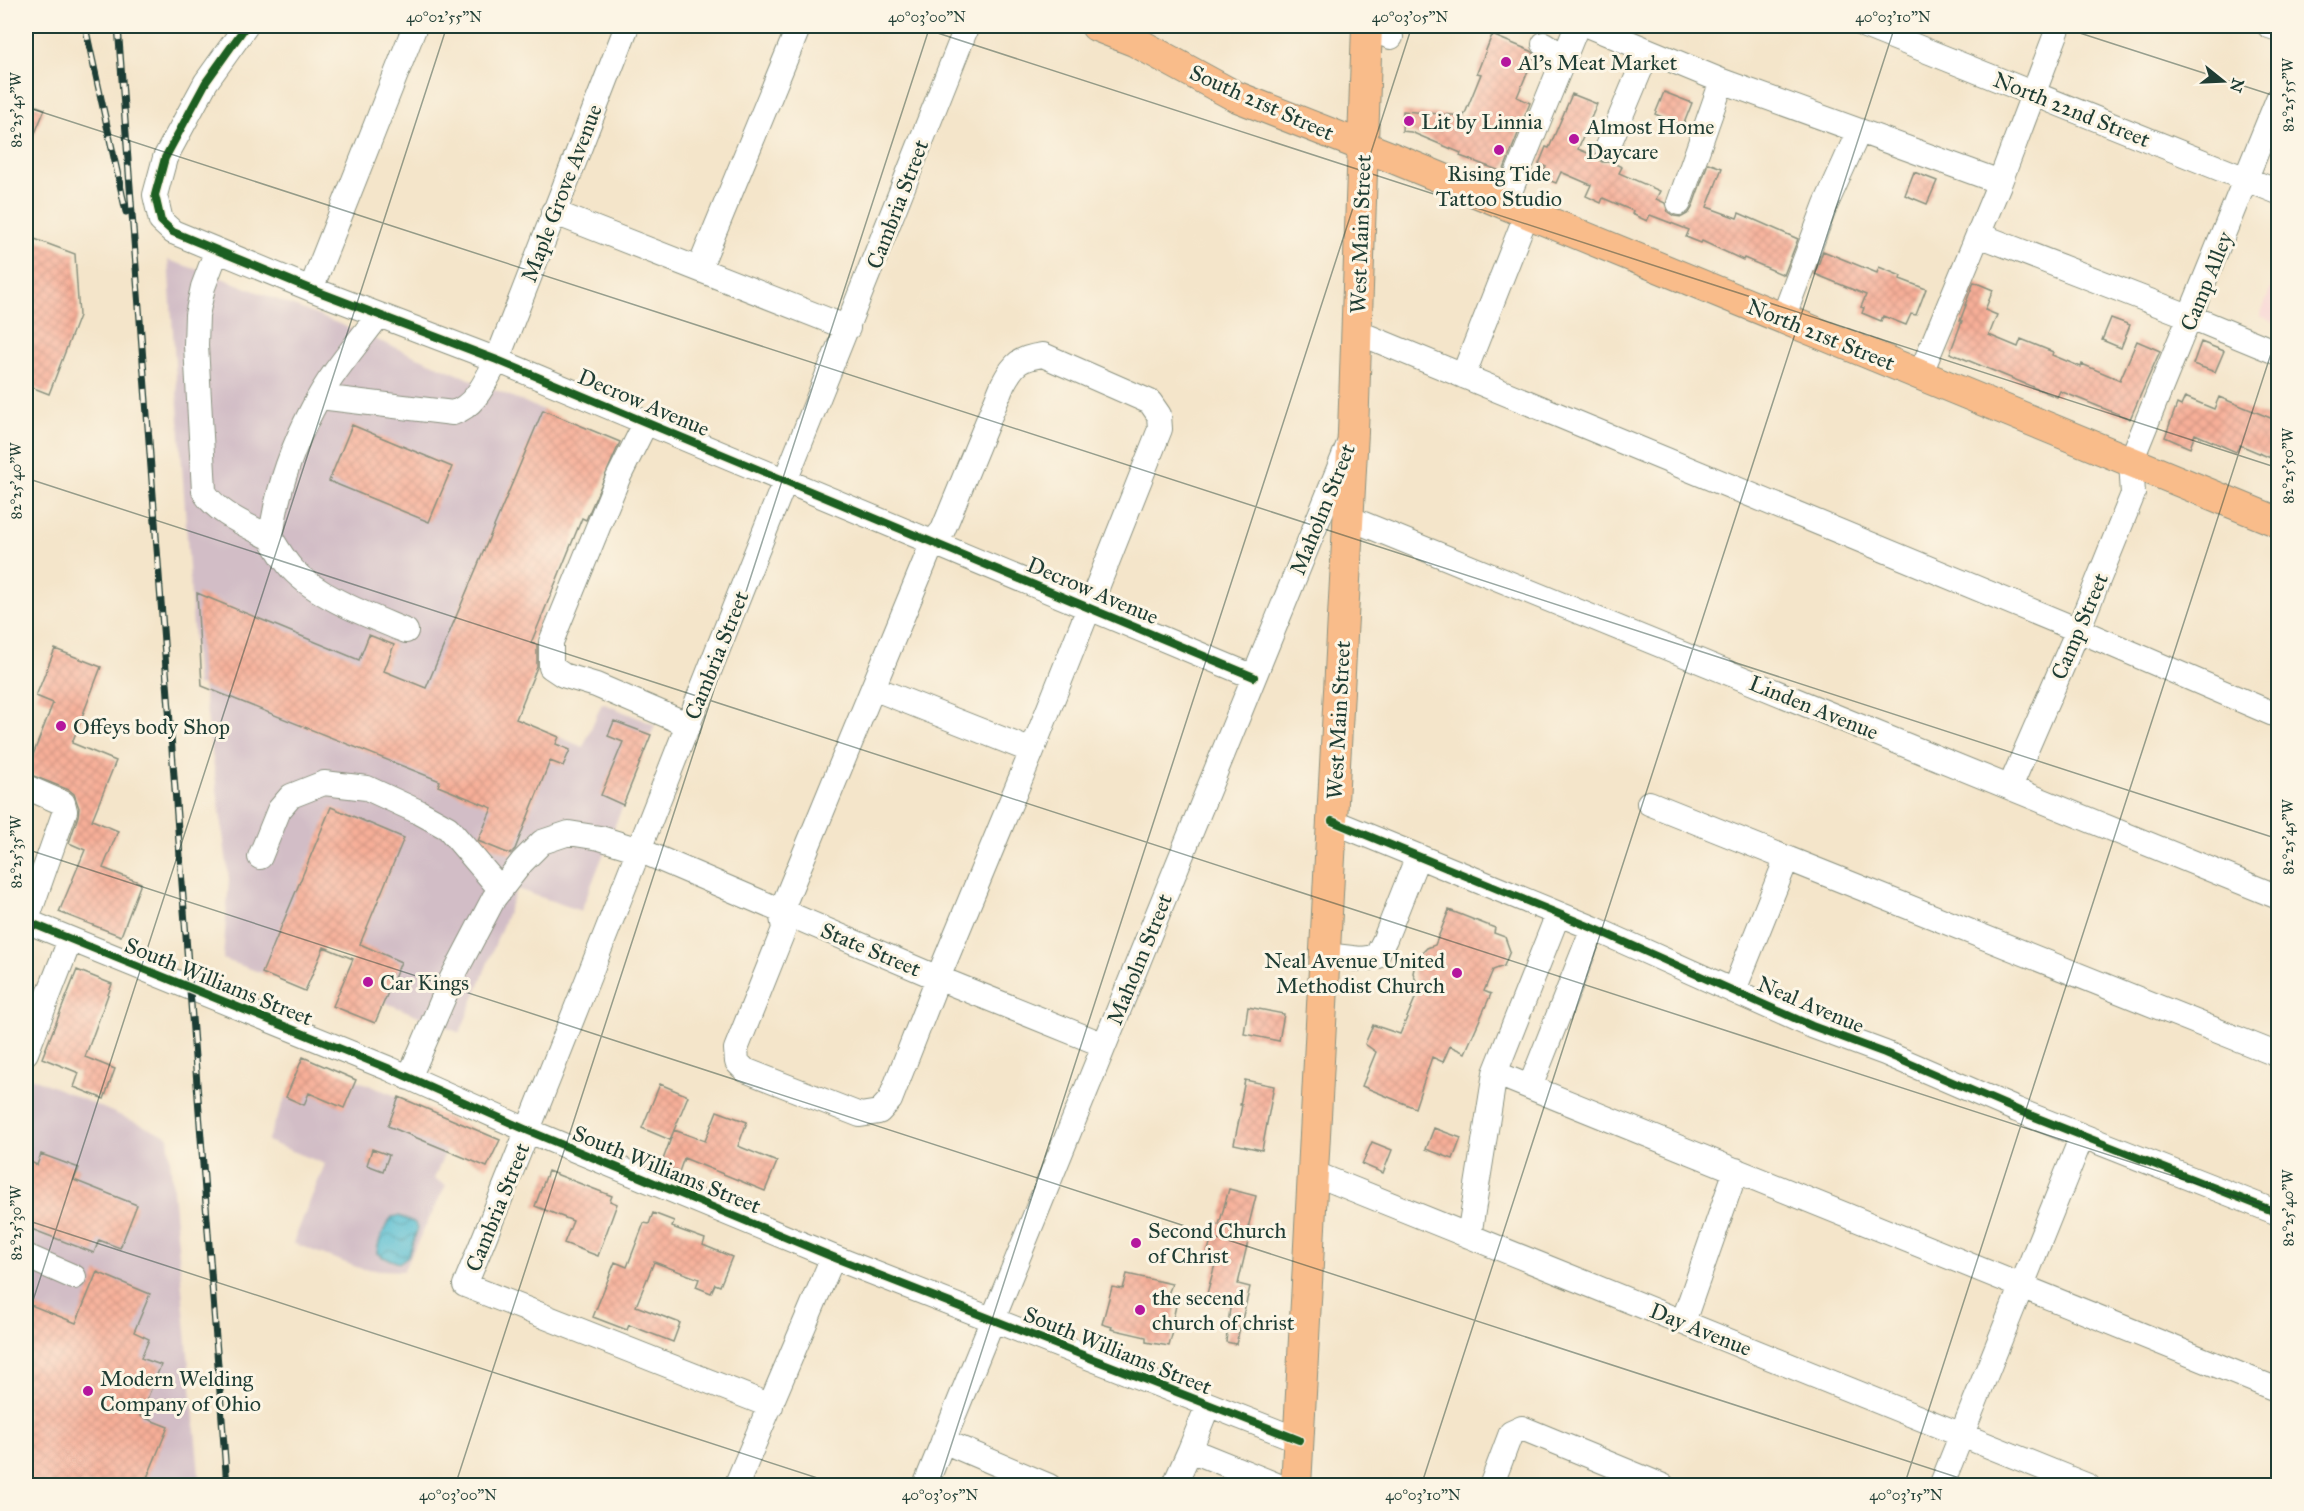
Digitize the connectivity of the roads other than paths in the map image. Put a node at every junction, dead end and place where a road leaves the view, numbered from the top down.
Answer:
1 (246, 26) edge
2 (416, 26) edge
3 (627, 26) edge
4 (799, 26) edge
5 (967, 26) edge
6 (1096, 26) edge
7 (1576, 26) edge
8 (1589, 26) edge
9 (1865, 26) edge
10 (2059, 26) edge
11 (2269, 26) edge
12 (2278, 29) edge
13 (1375, 30) edge
14 (1544, 44) dead end
15 (1648, 51) junction
16 (1564, 57) junction
17 (1722, 81) junction
18 (2034, 94) junction
19 (2278, 99) edge
20 (1859, 131) junction
21 (1363, 146) junction
22 (1607, 149) dead end
23 (2247, 179) junction
24 (2000, 182) junction
25 (2278, 192) edge
26 (1679, 203) dead end
27 (1516, 209) junction
28 (553, 213) junction
29 (1979, 236) junction
30 (217, 250) junction
31 (699, 268) junction
32 (311, 289) junction
33 (379, 315) junction
34 (2191, 317) junction
35 (1783, 318) junction
36 (848, 328) junction
37 (1357, 332) junction
38 (2278, 352) edge
39 (496, 360) junction
40 (1920, 375) junction
41 (1463, 376) junction
42 (320, 397) junction
43 (646, 422) junction
44 (1353, 432) junction
45 (2131, 461) junction
46 (785, 480) junction
47 (1349, 518) junction
48 (2278, 522) edge
49 (271, 538) junction
50 (933, 542) junction
51 (1090, 608) junction
52 (2078, 630) junction
53 (406, 631) dead end
54 (1254, 677) junction
55 (873, 688) junction
56 (2278, 717) edge
57 (688, 725) junction
58 (1032, 751) junction
59 (26, 787) edge
60 (2010, 787) junction
61 (1649, 802) dead end
62 (1332, 820) junction
63 (639, 850) junction
64 (1418, 856) junction
65 (260, 857) dead end
66 (1787, 858) junction
67 (501, 890) junction
68 (2278, 897) edge
69 (781, 911) junction
70 (1558, 914) junction
71 (26, 921) edge
72 (1593, 928) junction
73 (70, 940) junction
74 (1325, 956) junction
75 (938, 978) junction
76 (1734, 990) junction
77 (1104, 1045) junction
78 (26, 1053) edge
79 (2278, 1055) edge
80 (1495, 1073) junction
81 (409, 1078) junction
82 (1530, 1087) junction
83 (529, 1131) junction
84 (2082, 1136) junction
85 (1736, 1170) junction
86 (1313, 1173) junction
87 (2278, 1213) edge
88 (1468, 1236) junction
89 (26, 1256) edge
90 (833, 1257) junction
91 (74, 1277) dead end
92 (2022, 1286) junction
93 (993, 1320) junction
94 (1683, 1322) junction
95 (2278, 1390) edge
96 (1208, 1405) junction
97 (771, 1406) junction
98 (1962, 1435) junction
99 (1299, 1440) junction
100 (943, 1441) junction
101 (1190, 1450) junction
102 (736, 1485) edge
103 (925, 1485) edge
104 (1049, 1485) edge
105 (1174, 1485) edge
106 (1279, 1485) edge
107 (1296, 1485) edge
108 (1491, 1485) edge
109 (1663, 1485) edge
110 (1941, 1485) edge
111 (2088, 1485) edge

1 - 30 street, Decrow Avenue
2 - 32 street
3 - 28 street, Maple Grove Avenue
4 - 31 street
5 - 36 street, Cambria Street
6 - 21 main road, South 21st Street
7 - 16 street
8 - 15 street
9 - 18 street, North 22nd Street
10 - 18 street
11 - 12 street
13 - 21 main road, West Main Street
14 - 16 street
15 - 17 street
15 - 22 street
16 - 27 street
17 - 20 street
17 - 26 street
18 - 23 street, North 22nd Street
18 - 24 street
19 - 23 street, Camp Alley
20 - 24 street
20 - 35 street
21 - 27 main road, North 21st Street
21 - 37 main road, West Main Street
23 - 25 street, North 22nd Street
23 - 34 street, Camp Alley
24 - 29 street
27 - 35 main road, North 21st Street
27 - 41 street
28 - 31 street
28 - 39 street, Maple Grove Avenue
29 - 34 street
29 - 40 street
30 - 32 street, Decrow Avenue
30 - 49 street
31 - 36 street
32 - 33 street, Decrow Avenue
33 - 39 street, Decrow Avenue
33 - 42 street
34 - 38 street
34 - 45 street, Camp Alley
35 - 40 main road, North 21st Street
36 - 46 street, Cambria Street
37 - 41 street
37 - 44 main road, West Main Street
39 - 42 street, Maple Grove Avenue
39 - 43 street, Decrow Avenue
40 - 45 main road, North 21st Street
41 - 52 street
42 - 49 street
43 - 46 street, Decrow Avenue
43 - 57 street
44 - 47 main road, West Main Street
44 - 54 street, Maholm Street
45 - 48 main road, North 21st Street
45 - 52 street, Camp Street
46 - 50 street, Decrow Avenue
46 - 57 street, Cambria Street
47 - 60 street, Linden Avenue
47 - 62 main road, West Main Street
49 - 53 street
50 - 51 street, Decrow Avenue
50 - 51 street
50 - 55 street
51 - 54 street, Decrow Avenue
51 - 58 street
52 - 56 street
52 - 60 street, Camp Street
54 - 77 street, Maholm Street
55 - 58 street
55 - 69 street
57 - 63 street, Cambria Street
58 - 75 street
59 - 71 street
60 - 68 street, Linden Avenue
61 - 66 street
62 - 64 street, Neal Avenue
62 - 74 main road, West Main Street
63 - 67 street, State Street
63 - 69 street, State Street
63 - 83 street, Cambria Street
64 - 70 street, Neal Avenue
64 - 74 street
65 - 67 street
66 - 76 street
66 - 79 street
67 - 81 street, State Street
69 - 75 street, State Street
69 - 75 street
70 - 72 street, Neal Avenue
70 - 80 street
71 - 73 street, South Williams Street
72 - 76 street, Neal Avenue
72 - 82 street
73 - 78 street
73 - 81 street, South Williams Street
74 - 86 main road, West Main Street
75 - 77 street, State Street
76 - 84 street, Neal Avenue
77 - 93 street, Maholm Street
80 - 82 street
80 - 88 street
81 - 83 street, South Williams Street
82 - 85 street
83 - 90 street, South Williams Street
83 - 97 street, Cambria Street
84 - 87 street, Neal Avenue
84 - 92 street
85 - 92 street
85 - 94 street
86 - 88 street, Day Avenue
86 - 99 main road, West Main Street
88 - 94 street, Day Avenue
89 - 91 street
90 - 93 street, South Williams Street
90 - 97 street
92 - 95 street
92 - 98 street
93 - 96 street, South Williams Street
93 - 100 street, Maholm Street
94 - 98 street, Day Avenue
96 - 99 street, South Williams Street
96 - 101 street
97 - 102 street
98 - 110 street
98 - 111 street, Day Avenue
99 - 107 main road, West Main Street
100 - 103 street, Maholm Street
100 - 104 street
101 - 105 street
101 - 106 street
108 - 109 street

